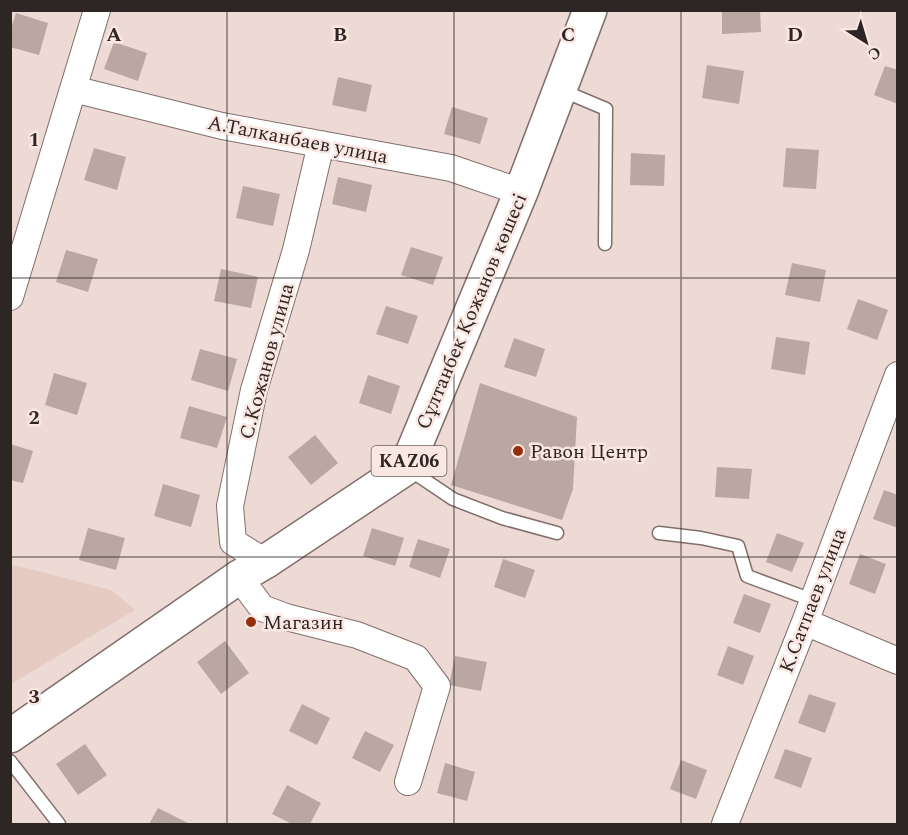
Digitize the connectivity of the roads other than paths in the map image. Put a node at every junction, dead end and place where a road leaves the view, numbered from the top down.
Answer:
1 (97, 10) edge
2 (590, 10) edge
3 (73, 89) junction
4 (560, 90) junction
5 (321, 144) junction
6 (521, 192) junction
7 (605, 244) dead end
8 (10, 297) edge
9 (897, 375) edge
10 (406, 468) junction
11 (557, 533) dead end
12 (659, 534) dead end
13 (252, 570) junction
14 (809, 611) junction
15 (897, 661) edge
16 (10, 736) edge
17 (10, 761) edge
18 (408, 782) dead end
19 (59, 825) edge
20 (724, 825) edge

1 - 3 street
2 - 4 main road, Сұлтанбек Қожанов көшесі / KАZ06
3 - 5 street, А.Талканбаев улица
3 - 8 street
4 - 6 main road, Сұлтанбек Қожанов көшесі / KАZ06
4 - 7 lane
5 - 6 street, А.Талканбаев улица
5 - 13 street, С.Кожанов улица
6 - 10 main road, Сұлтанбек Қожанов көшесі / KАZ06
9 - 14 street, К.Сатпаев улица
10 - 11 lane
10 - 13 main road, KАZ06
12 - 14 lane
13 - 16 main road, KАZ06
13 - 18 street, С.Кожанов улица
14 - 15 street
14 - 20 street, К.Сатпаев улица
17 - 19 lane

